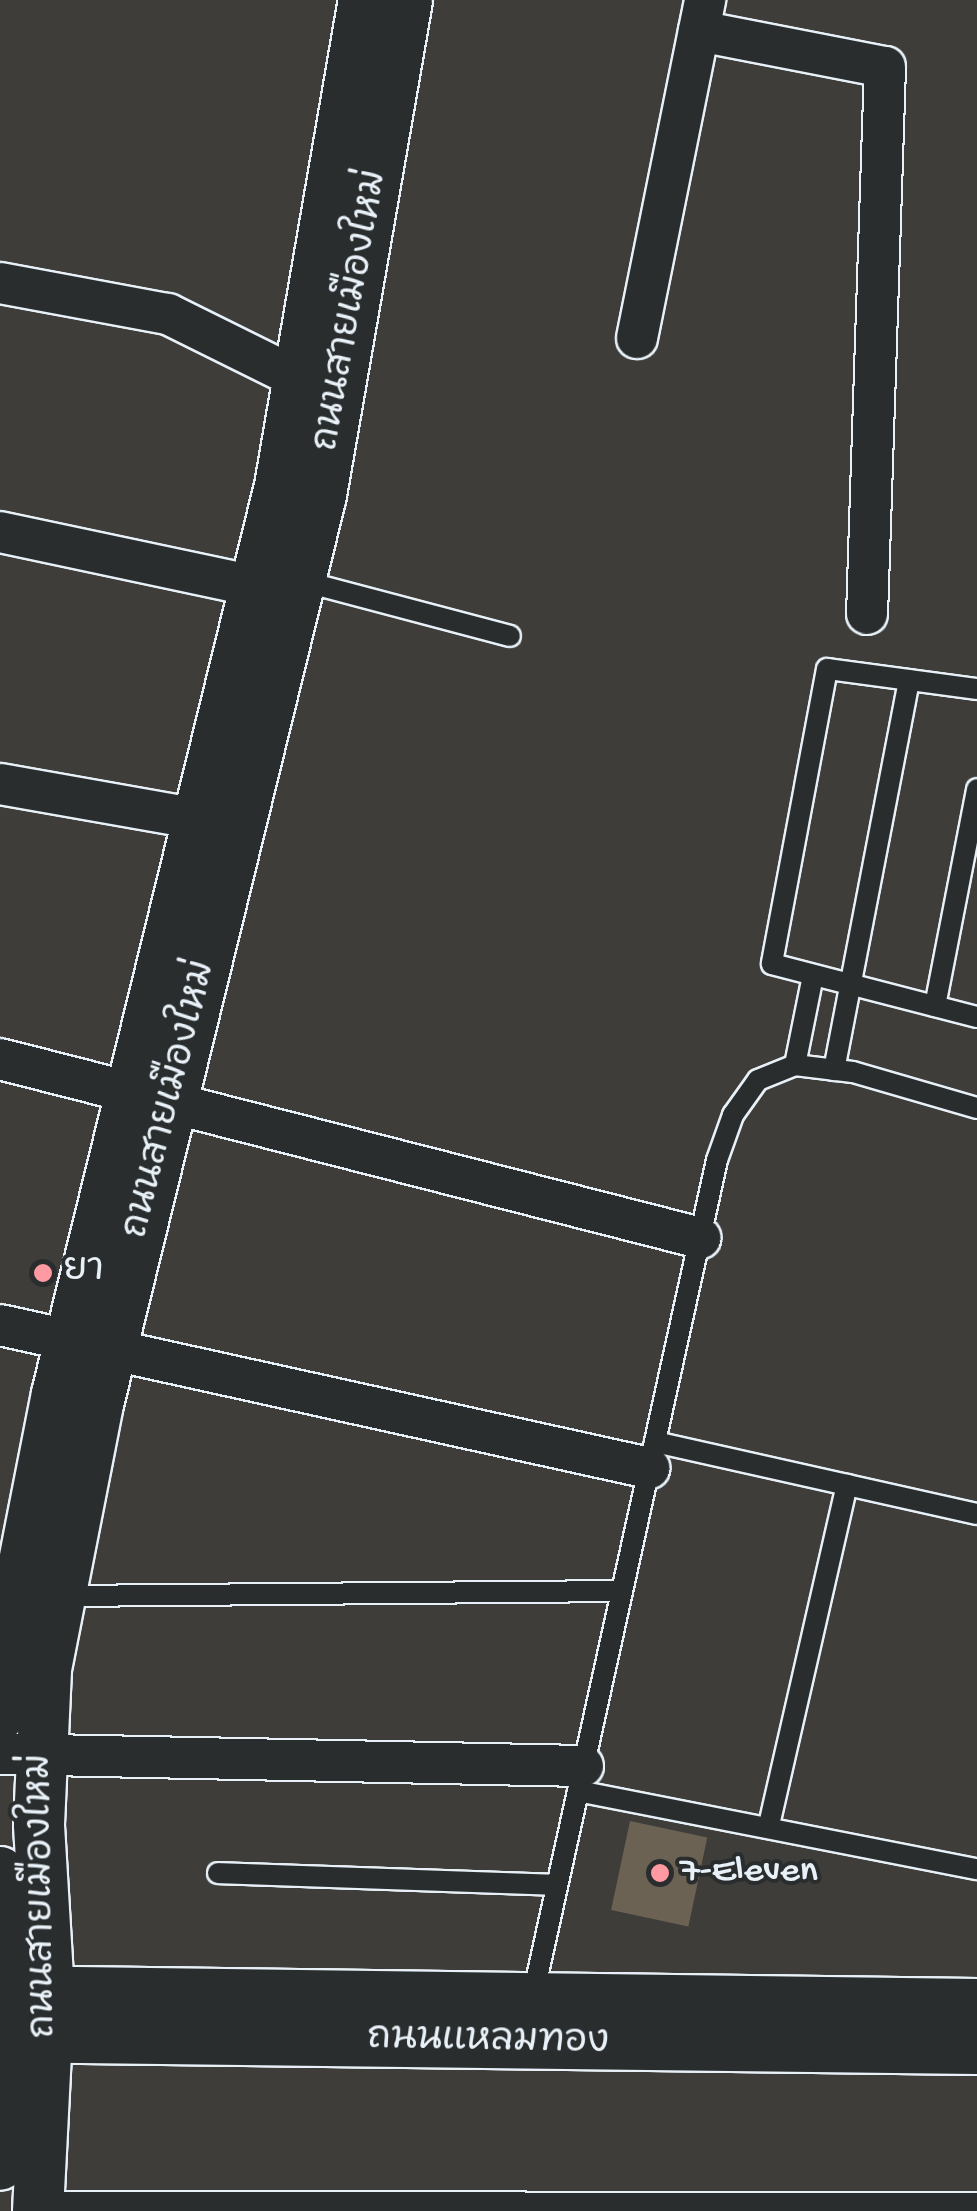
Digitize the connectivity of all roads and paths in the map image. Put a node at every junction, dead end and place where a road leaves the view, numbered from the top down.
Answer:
1 (364, 0) edge
2 (407, 0) edge
3 (702, 15) edge
4 (0, 283) edge
5 (637, 338) dead end
6 (318, 388) junction
7 (0, 532) edge
8 (277, 583) junction
9 (867, 614) dead end
10 (510, 636) dead end
11 (909, 680) junction
12 (977, 689) edge
13 (0, 784) edge
14 (977, 790) edge
15 (218, 822) junction
16 (813, 976) junction
17 (852, 985) junction
18 (934, 1006) junction
19 (977, 1017) edge
20 (0, 1059) edge
21 (795, 1065) junction
22 (834, 1070) junction
23 (151, 1095) junction
24 (977, 1108) edge
25 (700, 1238) junction
26 (0, 1325) edge
27 (90, 1347) junction
28 (652, 1455) junction
29 (846, 1485) junction
30 (977, 1514) edge
31 (622, 1592) junction
32 (26, 1596) edge
33 (0, 1715) edge
34 (20, 1754) edge
35 (581, 1778) junction
36 (769, 1825) junction
37 (977, 1869) edge
38 (0, 1872) edge
39 (218, 1873) dead end
40 (557, 1885) junction
41 (977, 2004) edge
42 (19, 2015) edge
43 (532, 2020) junction
44 (977, 2049) edge
45 (0, 2165) edge
46 (977, 2203) edge
47 (39, 2206) edge

1 - 6 street, ถนนสายเมืองใหม่
2 - 6 street, ถนนสายเมืองใหม่
3 - 5 street
3 - 9 street
4 - 6 street
6 - 8 street, ถนนสายเมืองใหม่
7 - 8 street
8 - 10 lane
8 - 15 street, ถนนสายเมืองใหม่
11 - 12 lane
11 - 16 lane
11 - 17 lane
13 - 15 street
14 - 18 lane
15 - 23 street, ถนนสายเมืองใหม่
16 - 17 lane
16 - 21 lane
17 - 18 lane
17 - 22 lane
18 - 19 lane
20 - 23 street
21 - 22 lane
21 - 25 lane
22 - 24 lane
23 - 25 street
23 - 27 street, ถนนสายเมืองใหม่
25 - 28 lane
26 - 27 street
27 - 28 street
27 - 32 street, ถนนสายเมืองใหม่
28 - 29 lane
28 - 31 lane
29 - 30 lane
29 - 36 lane
31 - 32 lane
31 - 35 lane
32 - 33 street, ถนนสายเมืองใหม่
32 - 34 street, ถนนสายเมืองใหม่
34 - 35 street
34 - 42 street, ถนนสายเมืองใหม่
35 - 36 lane
35 - 40 lane
36 - 37 lane
38 - 42 street, ถนนสายเมืองใหม่
39 - 40 lane
40 - 43 lane
41 - 43 street, ถนนแหลมทอง
42 - 43 street, ถนนแหลมทอง
42 - 45 street, ถนนสายเมืองใหม่
42 - 47 street, ถนนสายเมืองใหม่
43 - 44 street, ถนนแหลมทอง
46 - 47 lane

